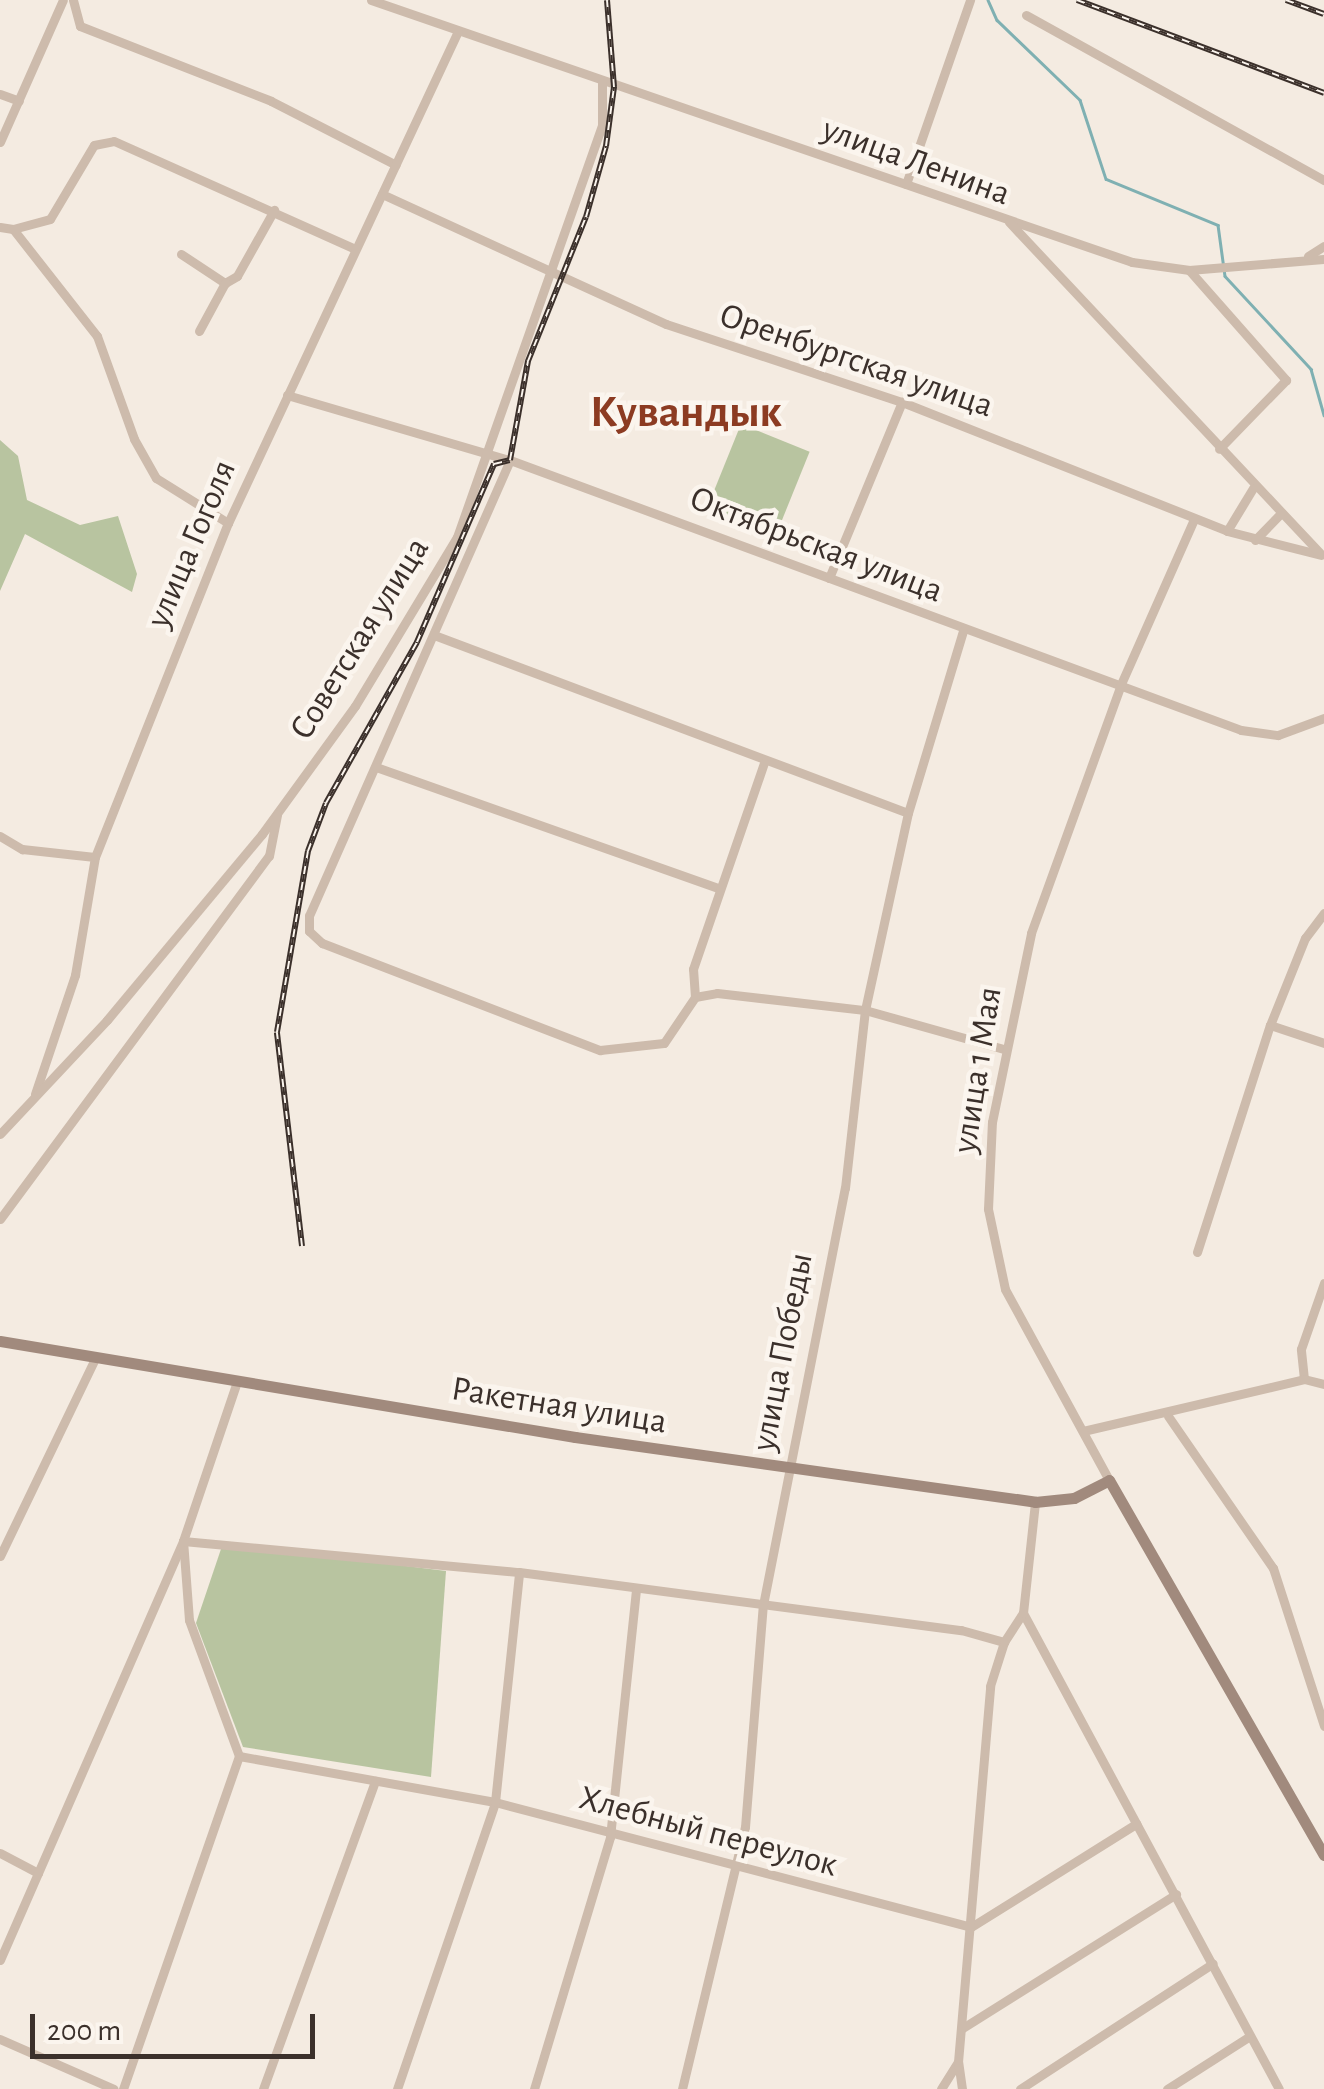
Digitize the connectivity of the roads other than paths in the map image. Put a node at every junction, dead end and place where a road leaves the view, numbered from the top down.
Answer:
1 (63, 0) edge
2 (73, 0) edge
3 (371, 0) edge
4 (970, 0) edge
5 (1026, 15) dead end
6 (458, 32) junction
7 (602, 83) junction
8 (0, 94) edge
9 (19, 101) junction
10 (0, 142) edge
11 (396, 165) junction
12 (1324, 180) edge
13 (906, 184) junction
14 (382, 194) junction
15 (274, 210) junction
16 (1007, 220) junction
17 (0, 227) edge
18 (14, 228) junction
19 (1324, 246) edge
20 (354, 250) junction
21 (181, 254) dead end
22 (1308, 256) junction
23 (1324, 259) edge
24 (1188, 270) junction
25 (552, 272) junction
26 (225, 283) junction
27 (200, 332) dead end
28 (287, 396) junction
29 (902, 402) junction
30 (1219, 449) junction
31 (488, 453) junction
32 (510, 460) junction
33 (1252, 488) junction
34 (1279, 515) junction
35 (1194, 519) junction
36 (228, 523) junction
37 (1227, 531) junction
38 (1255, 540) junction
39 (1323, 556) edge
40 (829, 578) junction
41 (963, 630) junction
42 (434, 636) junction
43 (1121, 684) junction
44 (1324, 718) edge
45 (764, 763) junction
46 (376, 768) junction
47 (278, 812) junction
48 (908, 813) junction
49 (0, 836) edge
50 (95, 857) junction
51 (720, 889) junction
52 (1324, 913) edge
53 (696, 998) junction
54 (865, 1010) junction
55 (1270, 1025) junction
56 (1324, 1042) edge
57 (1004, 1049) junction
58 (33, 1098) junction
59 (0, 1134) edge
60 (0, 1219) edge
61 (1198, 1252) dead end
62 (1324, 1283) edge
63 (0, 1341) edge
64 (94, 1361) junction
65 (1304, 1379) junction
66 (236, 1384) junction
67 (1324, 1384) edge
68 (1168, 1416) junction
69 (1083, 1431) junction
70 (788, 1470) junction
71 (1109, 1480) junction
72 (1035, 1502) junction
73 (183, 1541) junction
74 (0, 1556) edge
75 (519, 1572) junction
76 (636, 1588) junction
77 (763, 1605) junction
78 (1023, 1613) junction
79 (1004, 1642) junction
80 (1324, 1726) edge
81 (239, 1756) junction
82 (374, 1780) junction
83 (495, 1802) junction
84 (1136, 1824) junction
85 (610, 1837) junction
86 (0, 1853) edge
87 (1324, 1855) edge
88 (737, 1868) junction
89 (38, 1873) junction
90 (1176, 1894) junction
91 (970, 1927) junction
92 (0, 1960) edge
93 (1213, 1963) junction
94 (960, 2029) junction
95 (1250, 2036) junction
96 (0, 2039) edge
97 (958, 2062) junction
98 (114, 2089) edge
99 (123, 2089) edge
100 (264, 2089) edge
101 (396, 2089) edge
102 (534, 2089) edge
103 (682, 2089) edge
104 (942, 2089) edge
105 (962, 2089) edge
106 (1020, 2089) edge
107 (1167, 2089) edge
108 (1279, 2089) edge

1 - 9 street
2 - 11 street
3 - 6 street, улица Ленина
4 - 13 street
5 - 12 street
6 - 7 street, улица Ленина
6 - 11 street, улица Гоголя
7 - 13 street, улица Ленина
7 - 25 street, Советская улица
8 - 9 street
9 - 10 street
11 - 14 street, улица Гоголя
13 - 16 street, улица Ленина
14 - 20 street, улица Гоголя
14 - 25 street, Оренбургская улица
15 - 18 street
15 - 20 street
15 - 26 street
16 - 24 street
16 - 30 street, улица Ленина
17 - 18 street
18 - 36 street
19 - 22 street
20 - 28 street, улица Гоголя
21 - 26 street
22 - 23 street
22 - 24 street
24 - 30 street
25 - 29 street, Оренбургская улица
25 - 31 street, Советская улица
26 - 27 street
28 - 31 street, Октябрьская улица
28 - 36 street, улица Гоголя
29 - 35 street, Оренбургская улица
29 - 40 street
30 - 33 street, улица Ленина
31 - 32 street, Октябрьская улица
31 - 47 street, Советская улица
32 - 40 street, Октябрьская улица
32 - 42 street
33 - 34 street, улица Ленина
33 - 37 street
34 - 38 street
34 - 39 street, улица Ленина
35 - 37 street, Оренбургская улица
35 - 43 street, улица 1 Мая
36 - 50 street, улица Гоголя
37 - 38 street, Оренбургская улица
38 - 39 street, Оренбургская улица
40 - 41 street, Октябрьская улица
41 - 43 street, Октябрьская улица
41 - 48 street, улица Победы
42 - 45 street
42 - 46 street
43 - 44 street, Октябрьская улица
43 - 57 street, улица 1 Мая
45 - 48 street
45 - 51 street
46 - 51 street
46 - 53 street
47 - 58 street, Советская улица
47 - 60 street
48 - 54 street, улица Победы
49 - 50 street
50 - 58 street, улица Гоголя
51 - 53 street
52 - 55 street
53 - 54 street
54 - 57 street
54 - 70 street, улица Победы
55 - 56 street
55 - 61 street
57 - 69 street, улица 1 Мая
58 - 59 street, Советская улица
62 - 65 street
63 - 64 main road, Ракетная улица
64 - 66 main road, Ракетная улица
64 - 74 street
65 - 67 street
65 - 68 street
66 - 70 main road, Ракетная улица
66 - 73 street
68 - 69 street
68 - 80 street
69 - 71 street, улица 1 Мая
70 - 72 main road, Ракетная улица
70 - 77 street, улица Победы
71 - 72 main road, Ракетная улица
71 - 87 main road
72 - 78 street
73 - 75 street
73 - 81 street
73 - 89 street
75 - 76 street
75 - 83 street
76 - 77 street
76 - 85 street
77 - 79 street
77 - 88 street, улица Победы
78 - 79 street
78 - 84 street
79 - 91 street
81 - 82 street, Хлебный переулок
81 - 99 street
82 - 83 street, Хлебный переулок
82 - 100 street
83 - 85 street, Хлебный переулок
83 - 101 street
84 - 90 street
84 - 91 street
85 - 88 street, Хлебный переулок
85 - 102 street
86 - 89 street
88 - 91 street, Хлебный переулок
88 - 103 street, улица Победы
89 - 92 street
90 - 93 street
90 - 94 street
91 - 94 street
93 - 95 street
93 - 106 street
94 - 97 street
95 - 107 street
95 - 108 street
96 - 98 street
97 - 104 street
97 - 105 street

